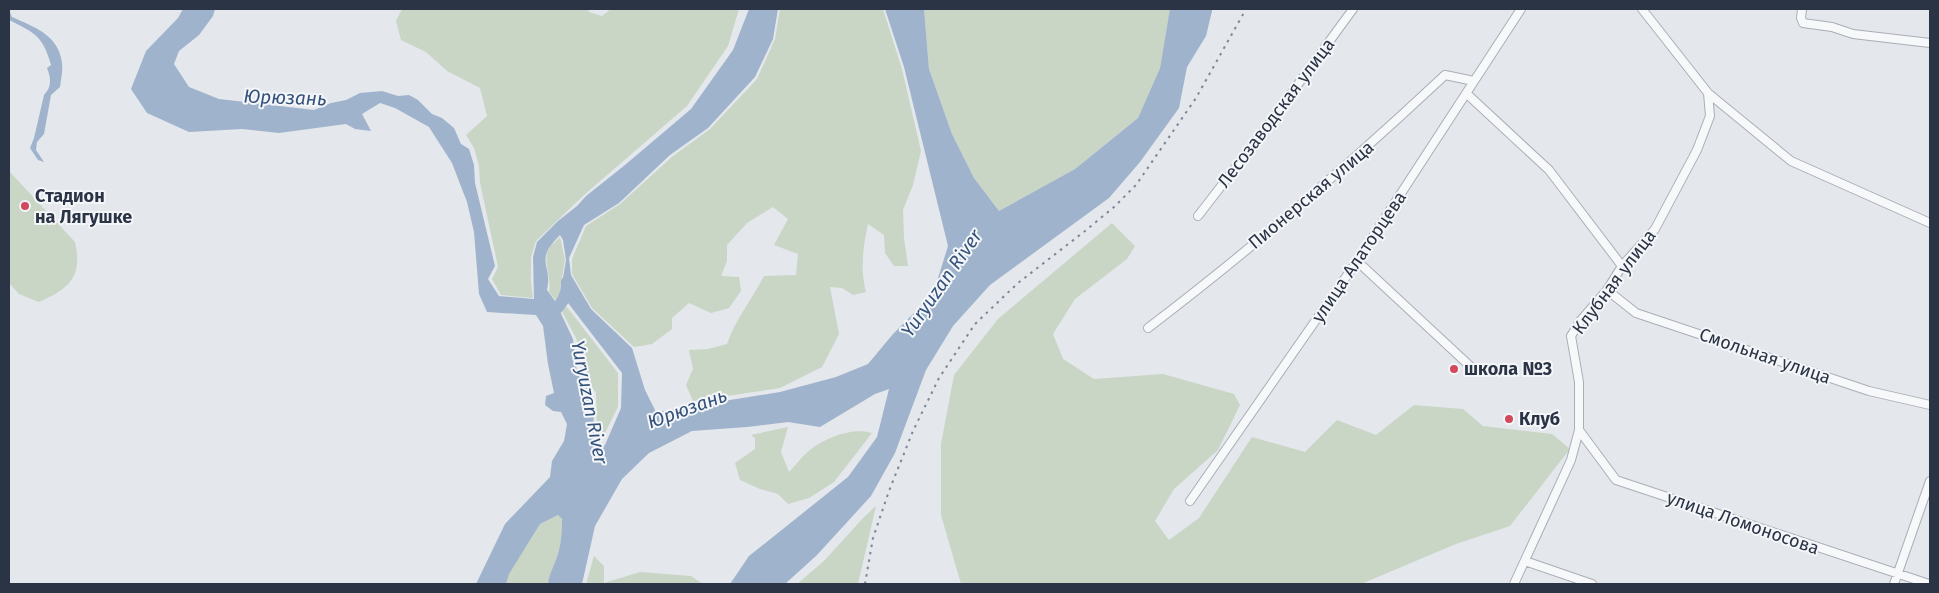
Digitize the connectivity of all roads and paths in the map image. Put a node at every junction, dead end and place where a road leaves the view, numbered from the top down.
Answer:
1 (1354, 9) edge
2 (1521, 9) edge
3 (1642, 9) edge
4 (1800, 9) edge
5 (1930, 43) edge
6 (1474, 81) junction
7 (1708, 93) junction
8 (1467, 94) junction
9 (1198, 216) dead end
10 (1930, 223) edge
11 (1357, 261) junction
12 (1622, 266) junction
13 (1607, 290) junction
14 (1148, 328) dead end
15 (1471, 367) dead end
16 (1930, 405) edge
17 (1579, 430) junction
18 (1930, 481) edge
19 (1190, 501) dead end
20 (1524, 561) junction
21 (1897, 574) junction
22 (1514, 584) edge
23 (1592, 584) edge
24 (1894, 584) edge
25 (1929, 584) edge

1 - 9 street, Лесозаводская улица
2 - 6 street, улица Алаторцева
3 - 7 street
4 - 5 street
6 - 8 street, улица Алаторцева
6 - 14 street, Пионерская улица
7 - 10 street
7 - 12 street, Клубная улица
8 - 11 street, улица Алаторцева
8 - 12 street
11 - 15 street
11 - 19 street, улица Алаторцева
12 - 13 street, Клубная улица
13 - 16 street, Смольная улица
13 - 17 street, Клубная улица
17 - 20 street, Клубная улица
17 - 21 street, улица Ломоносова
18 - 21 street
20 - 22 street, Клубная улица
20 - 23 street
21 - 24 street
21 - 25 street, улица Ломоносова

